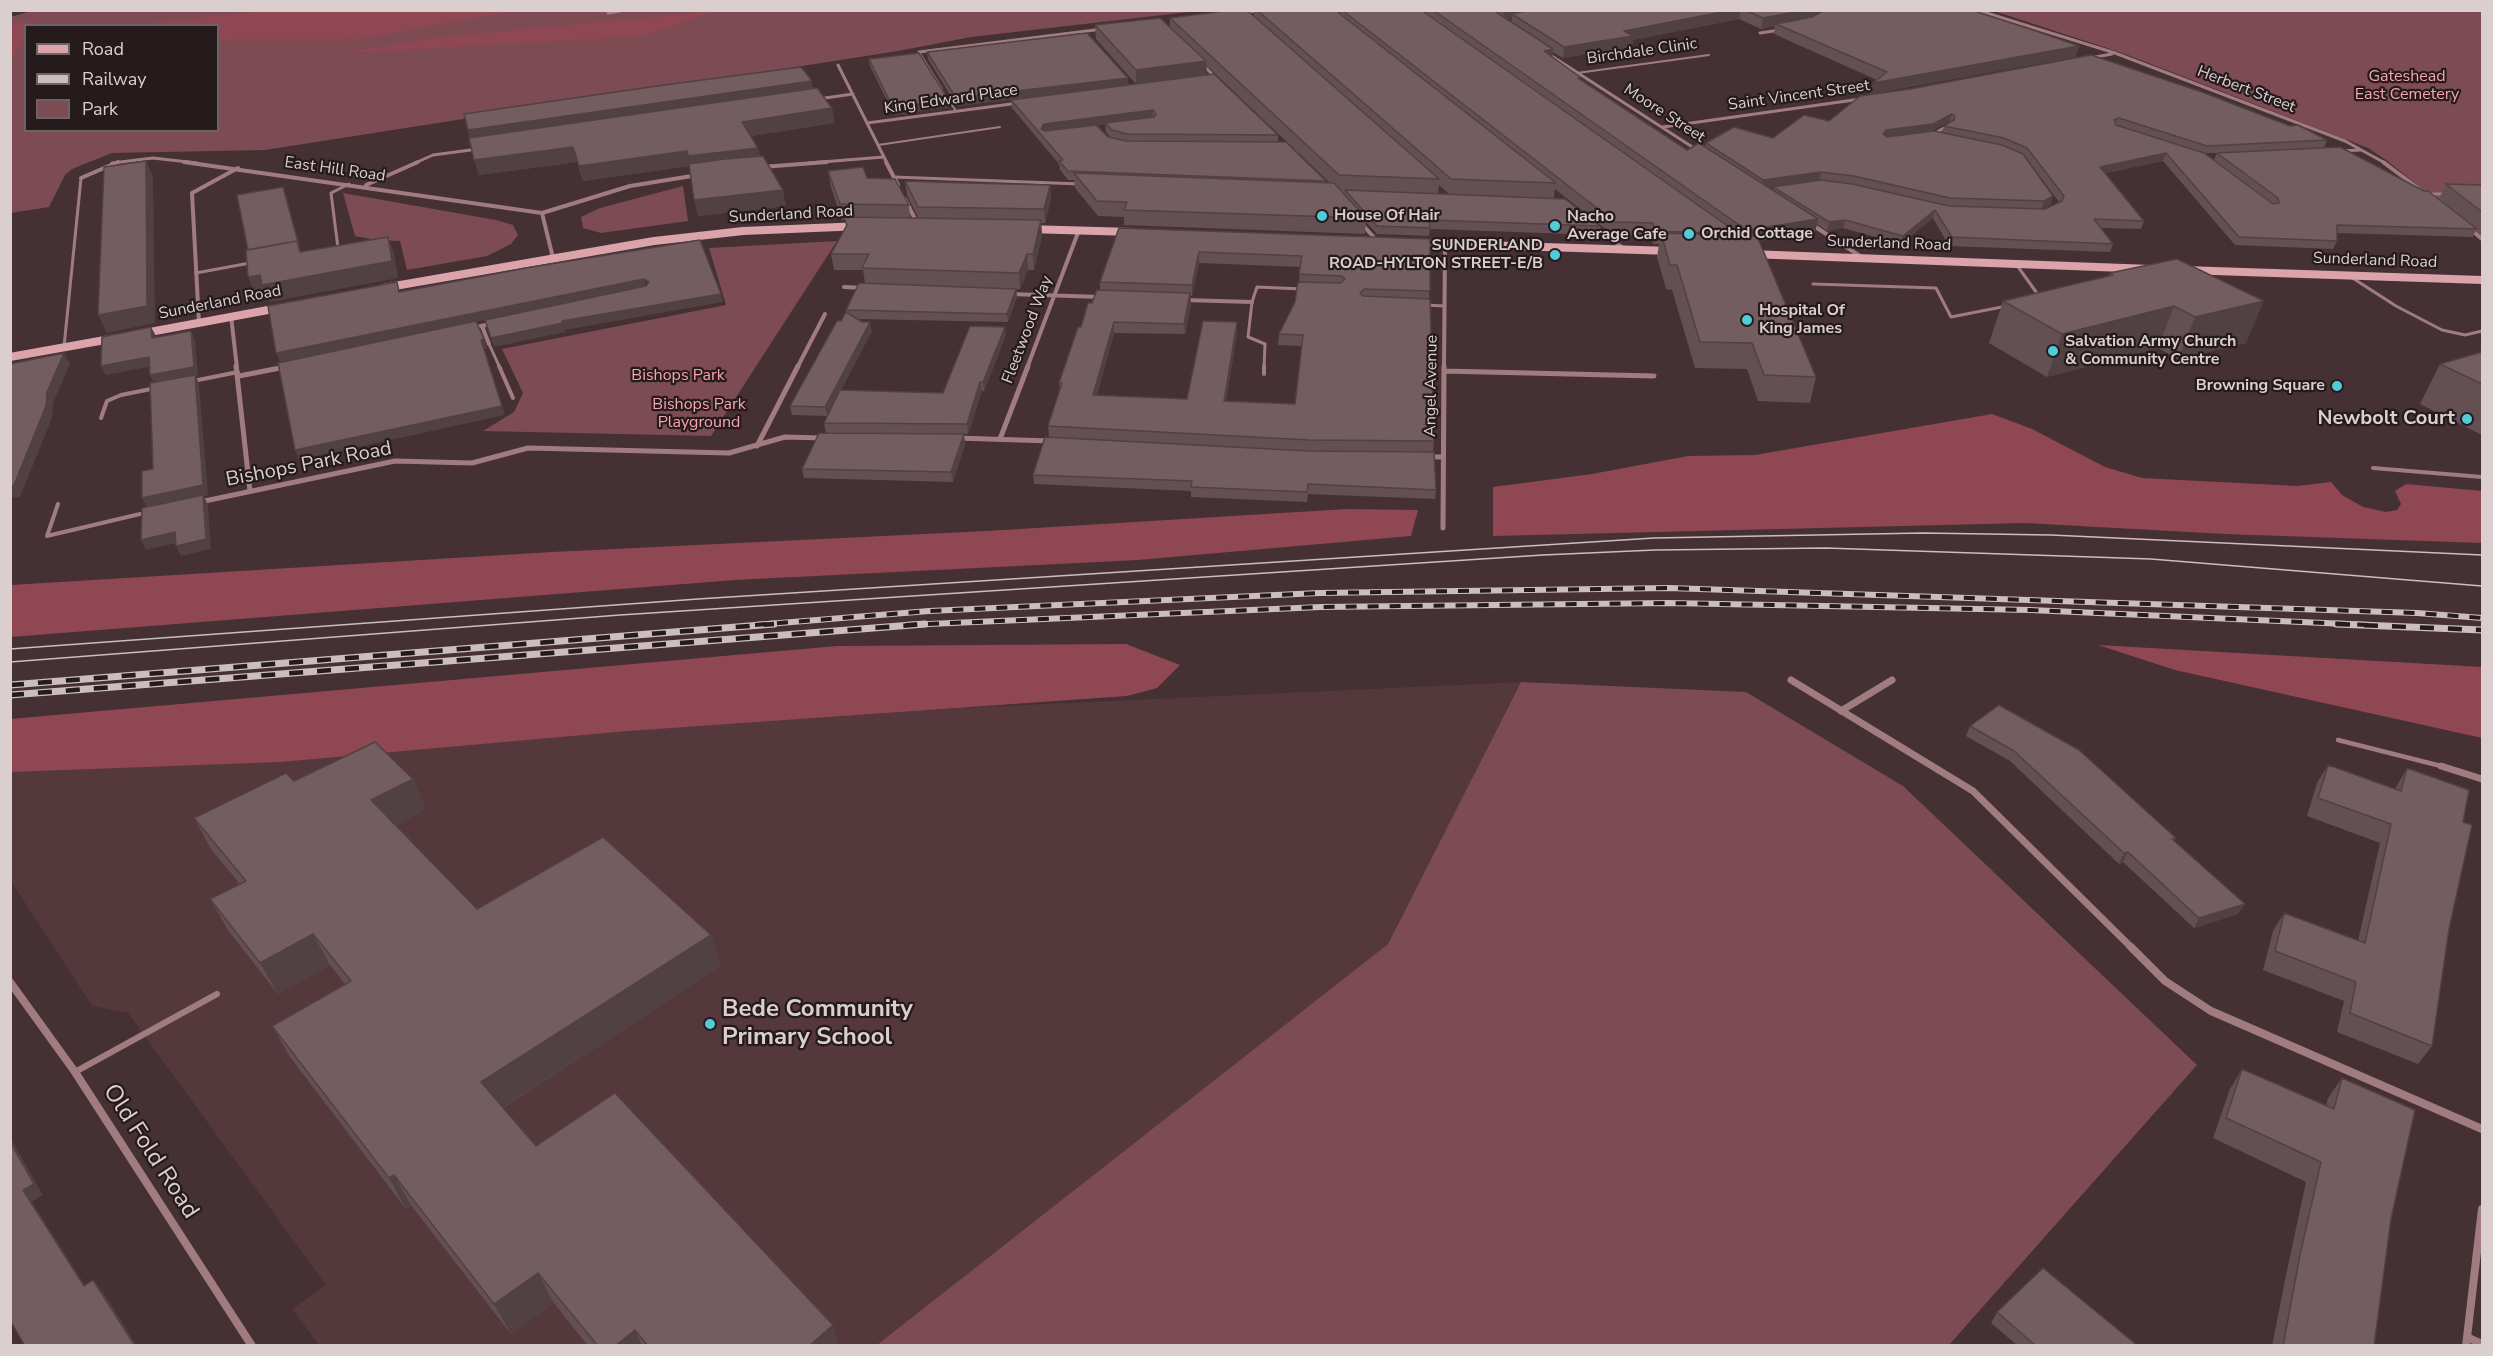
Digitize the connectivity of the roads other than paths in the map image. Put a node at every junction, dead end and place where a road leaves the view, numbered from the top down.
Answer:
1 (625, 10) edge
2 (1262, 10) edge
3 (1977, 10) edge
4 (608, 13) dead end
5 (1240, 13) joint
6 (1249, 21) edge
7 (1789, 28) edge
8 (1106, 29) edge
9 (1085, 32) junction
10 (1760, 33) edge
11 (1092, 40) edge
12 (1539, 48) edge
13 (919, 52) joint
14 (2115, 53) junction
15 (1709, 55) dead end
16 (2081, 60) edge
17 (1199, 62) edge
18 (838, 65) dead end
19 (1577, 73) junction
20 (1216, 78) junction
21 (1204, 79) edge
22 (1224, 85) edge
23 (853, 93) junction
24 (1872, 98) edge
25 (818, 99) edge
26 (1024, 102) edge
27 (956, 111) junction
28 (867, 123) junction
29 (1949, 125) edge
30 (1000, 127) dead end
31 (1663, 127) junction
32 (1932, 135) junction
33 (1923, 136) edge
34 (1944, 138) edge
35 (878, 145) junction
36 (479, 148) edge
37 (2363, 150) junction
38 (2329, 151) edge
39 (1702, 153) edge
40 (884, 157) junction
41 (238, 168) junction
42 (751, 168) edge
43 (706, 174) edge
44 (894, 177) junction
45 (81, 178) joint
46 (350, 184) junction
47 (1085, 184) edge
48 (364, 186) junction
49 (899, 187) edge
50 (2426, 194) junction
51 (2449, 194) edge
52 (904, 196) edge
53 (2434, 200) edge
54 (542, 213) junction
55 (1357, 218) edge
56 (1808, 222) edge
57 (1591, 223) edge
58 (872, 226) edge
59 (907, 226) edge
60 (918, 226) junction
61 (930, 226) edge
62 (2466, 226) edge
63 (1022, 229) edge
64 (1079, 230) junction
65 (1137, 232) edge
66 (2482, 239) edge
67 (1367, 242) edge
68 (1382, 242) joint
69 (1408, 243) edge
70 (1445, 244) junction
71 (348, 246) edge
72 (338, 248) junction
73 (327, 250) edge
74 (1625, 250) junction
75 (1743, 251) edge
76 (1683, 252) edge
77 (553, 258) junction
78 (1863, 259) junction
79 (251, 263) edge
80 (2016, 264) junction
81 (2158, 269) edge
82 (2170, 269) edge
83 (196, 273) junction
84 (2348, 275) junction
85 (2482, 280) edge
86 (1813, 284) dead end
87 (844, 287) dead end
88 (868, 288) edge
89 (378, 289) edge
90 (1309, 289) edge
91 (1008, 294) edge
92 (1054, 296) junction
93 (1112, 298) edge
94 (1182, 300) edge
95 (2041, 300) edge
96 (1252, 302) junction
97 (299, 304) edge
98 (1421, 305) edge
99 (1444, 306) junction
100 (2007, 306) edge
101 (825, 314) dead end
102 (231, 316) junction
103 (504, 321) edge
104 (199, 323) junction
105 (482, 326) junction
106 (470, 328) edge
107 (2482, 332) edge
108 (489, 344) joint
109 (64, 347) junction
110 (10, 357) edge
111 (297, 364) edge
112 (1444, 371) junction
113 (238, 374) junction
114 (1264, 374) dead end
115 (1654, 376) dead end
116 (191, 381) edge
117 (168, 386) edge
118 (513, 398) dead end
119 (100, 418) dead end
120 (825, 438) edge
121 (954, 438) edge
122 (1000, 439) junction
123 (1058, 441) edge
124 (756, 447) junction
125 (1421, 457) edge
126 (1443, 457) junction
127 (2373, 468) dead end
128 (2482, 477) edge
129 (250, 491) junction
130 (195, 503) edge
131 (58, 504) dead end
132 (152, 512) edge
133 (141, 514) joint
134 (1443, 528) dead end
135 (1791, 680) dead end
136 (1892, 680) dead end
137 (1841, 711) junction
138 (2338, 740) dead end
139 (2440, 766) joint
140 (2482, 779) edge
141 (10, 982) edge
142 (217, 994) dead end
143 (75, 1072) junction
144 (2482, 1129) edge
145 (2482, 1209) edge
146 (2466, 1341) edge
147 (2482, 1344) edge
148 (252, 1346) edge

1 - 4 street
2 - 5 street
3 - 14 street, Herbert Street
5 - 6 lane
7 - 10 street
8 - 9 street
9 - 11 lane
9 - 13 street
12 - 19 street, Moore Street
13 - 27 lane
14 - 16 street
14 - 37 street, Herbert Street
15 - 19 lane, Birchdale Clinic
17 - 20 street
18 - 23 street
19 - 31 street, Moore Street
20 - 21 street
20 - 22 street
23 - 25 street
23 - 28 street
24 - 31 street, Saint Vincent Street
26 - 27 street, King Edward Place
27 - 28 street, King Edward Place
28 - 35 street
29 - 32 street
30 - 35 lane
31 - 39 street, Moore Street
32 - 33 street
32 - 34 street
35 - 40 street
36 - 48 street
37 - 38 street
37 - 50 street, Herbert Street
40 - 42 street
40 - 44 street
41 - 45 street, East Hill Road
41 - 46 street, East Hill Road
41 - 83 street
43 - 54 street
44 - 47 lane
44 - 49 street
45 - 109 lane
46 - 48 street, East Hill Road
46 - 72 lane
48 - 54 street, East Hill Road
50 - 51 lane
50 - 53 street, Herbert Street
52 - 60 street
54 - 77 street
55 - 68 street
56 - 78 street
57 - 74 street
58 - 77 main road, Sunderland Road
59 - 60 main road
60 - 61 main road
62 - 66 street
63 - 64 main road
64 - 65 main road
64 - 92 street, Fleetwood Way
67 - 68 main road
69 - 70 main road
70 - 74 main road
70 - 99 street, Angel Avenue
71 - 72 lane
72 - 73 lane
74 - 76 main road
75 - 78 main road, Sunderland Road
77 - 89 main road, Sunderland Road
78 - 80 main road, Sunderland Road
79 - 83 lane
80 - 81 main road, Sunderland Road
80 - 95 lane
82 - 84 main road, Sunderland Road
83 - 104 street
84 - 85 main road, Sunderland Road
84 - 107 lane
86 - 100 lane
87 - 88 street
90 - 96 lane
91 - 92 street
92 - 93 street
92 - 122 street, Fleetwood Way
94 - 96 street
96 - 114 lane
97 - 102 main road, Sunderland Road
98 - 99 lane
99 - 112 street, Angel Avenue
101 - 124 street
102 - 104 main road, Sunderland Road
102 - 113 street
103 - 105 street
104 - 109 main road, Sunderland Road
105 - 106 street
105 - 108 street
108 - 118 lane
109 - 110 main road, Sunderland Road
111 - 113 street
112 - 115 street
112 - 126 street, Angel Avenue
113 - 116 lane
113 - 129 street
117 - 119 lane
120 - 124 street, Bishops Park Road
121 - 122 street
122 - 123 street
124 - 129 street, Bishops Park Road
125 - 126 street
126 - 134 street, Angel Avenue
127 - 128 lane
129 - 130 street, Bishops Park Road
131 - 133 lane
132 - 133 street
135 - 137 street
136 - 137 street
137 - 144 street
138 - 139 lane
139 - 140 street
141 - 143 street, Old Fold Road
142 - 143 lane
143 - 148 street, Old Fold Road
145 - 146 street
146 - 147 street

